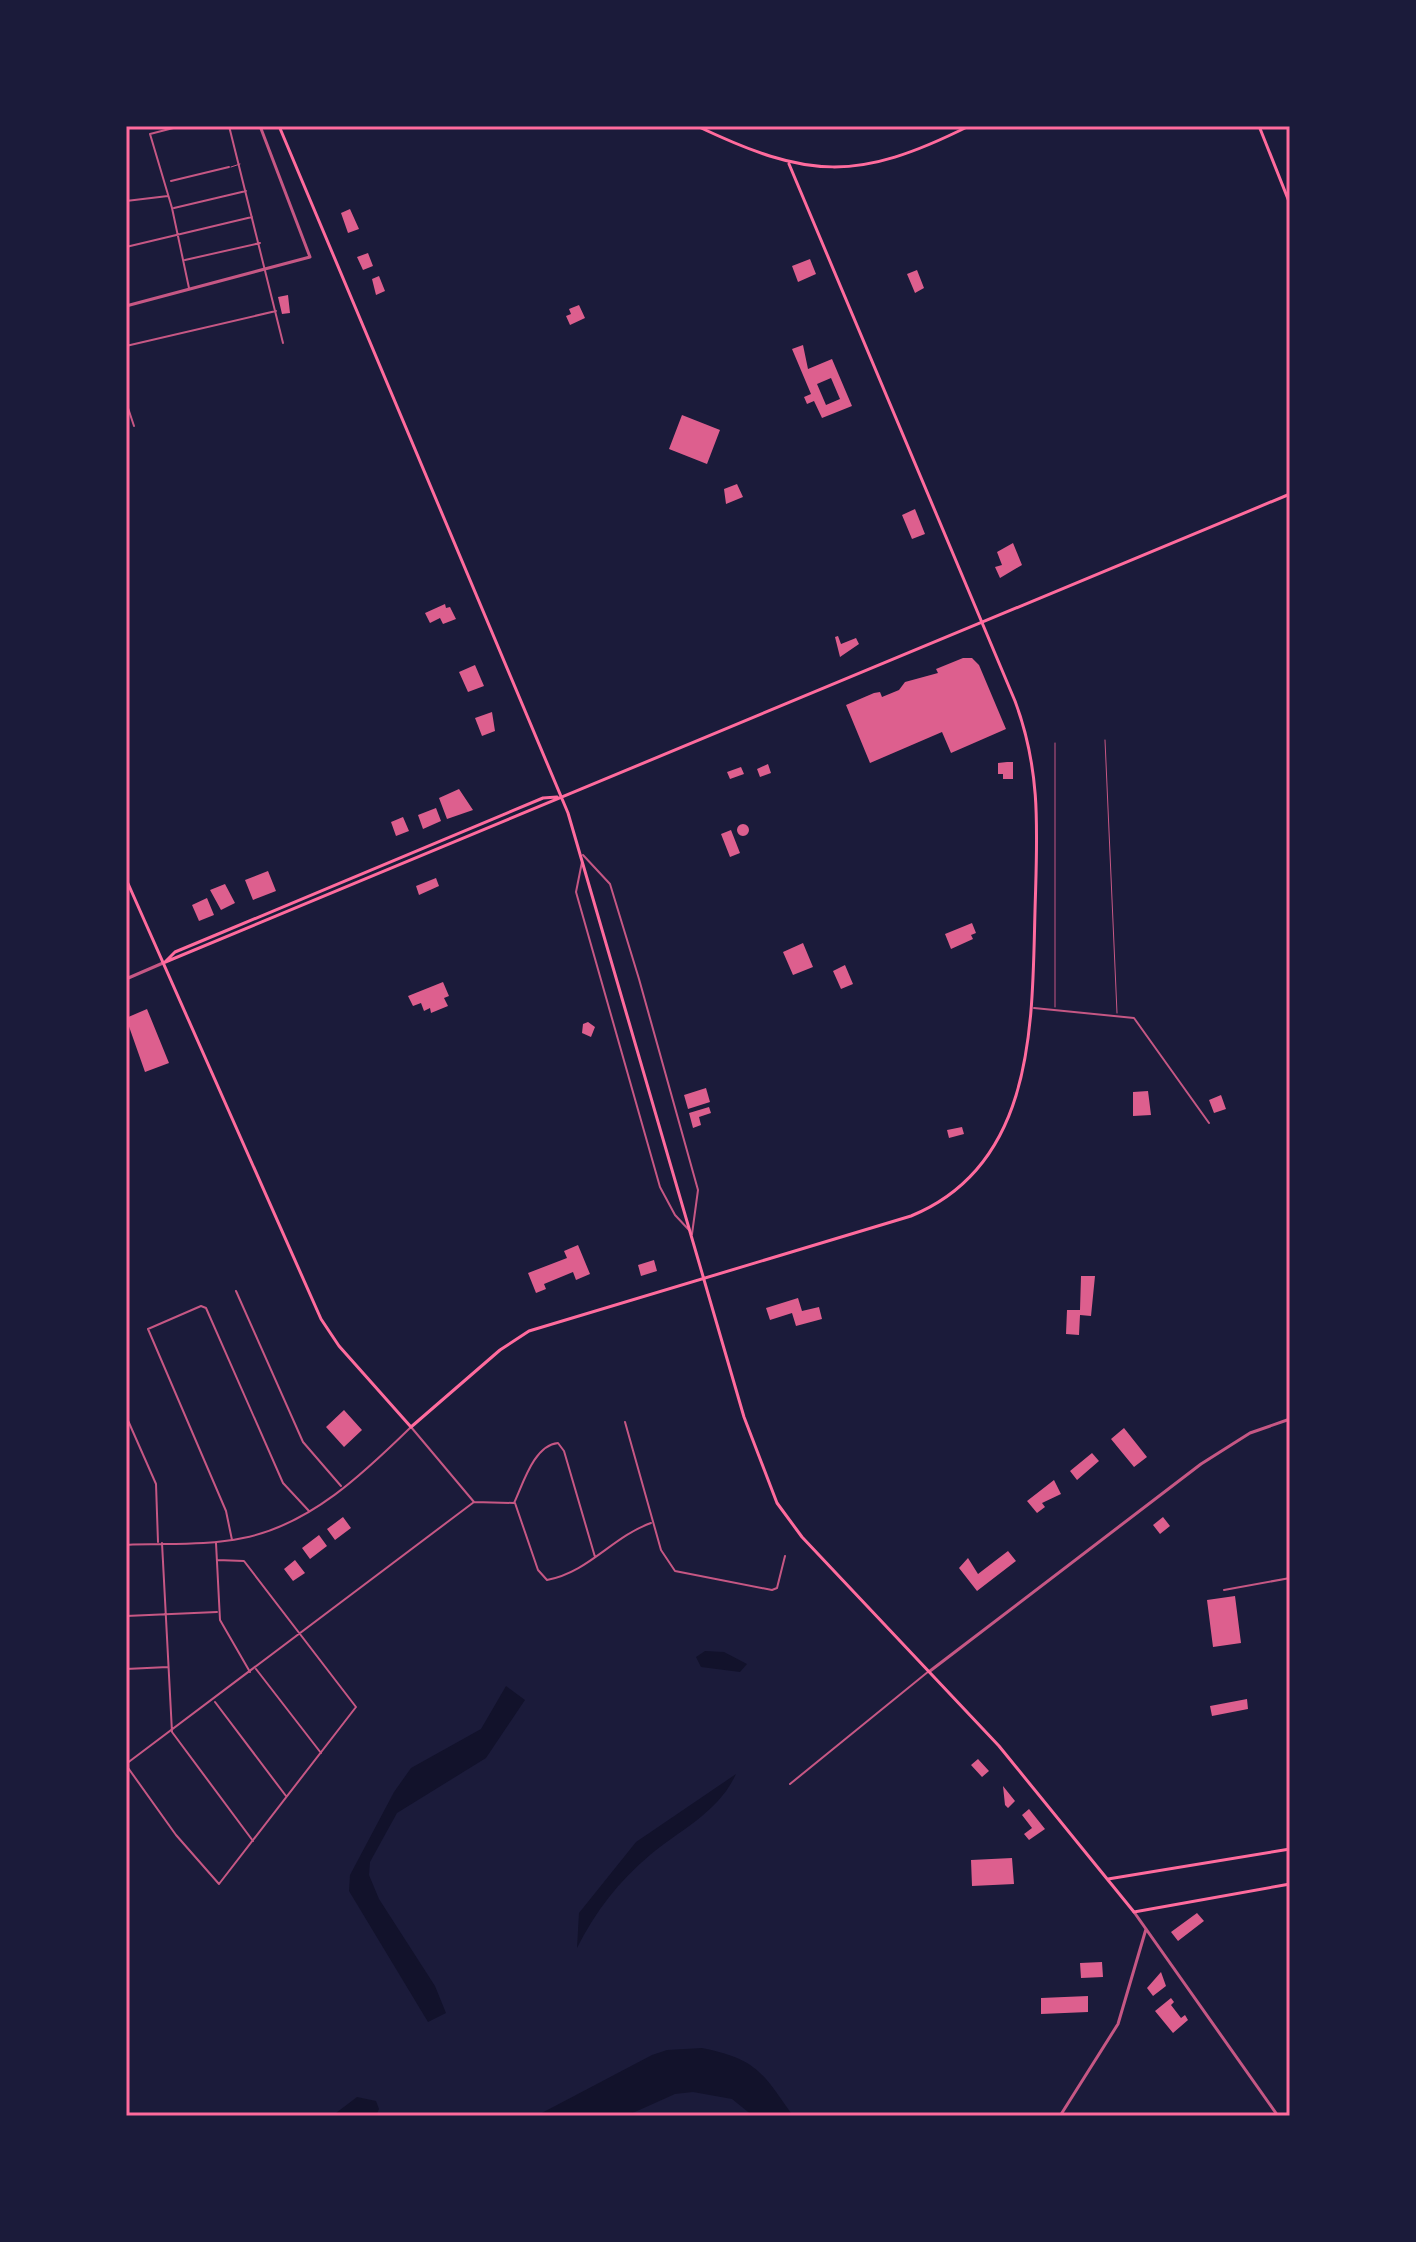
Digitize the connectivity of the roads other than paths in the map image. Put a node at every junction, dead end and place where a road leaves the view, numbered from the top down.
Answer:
1 (181, 126) edge
2 (229, 126) edge
3 (260, 126) edge
4 (279, 126) edge
5 (697, 126) edge
6 (969, 126) edge
7 (1259, 126) edge
8 (240, 164) junction
9 (789, 164) junction
10 (229, 167) joint
11 (171, 181) dead end
12 (247, 190) junction
13 (169, 196) junction
14 (126, 201) edge
15 (1290, 204) edge
16 (172, 208) junction
17 (253, 216) junction
18 (179, 235) junction
19 (260, 243) junction
20 (126, 247) edge
21 (184, 261) junction
22 (267, 271) junction
23 (190, 290) junction
24 (126, 306) edge
25 (276, 311) junction
26 (283, 343) dead end
27 (126, 346) edge
28 (126, 402) edge
29 (134, 426) dead end
30 (1290, 494) edge
31 (981, 623) junction
32 (1105, 740) dead end
33 (1055, 743) dead end
34 (561, 796) junction
35 (413, 853) junction
36 (583, 855) junction
37 (416, 860) junction
38 (126, 879) edge
39 (308, 896) junction
40 (311, 903) junction
41 (163, 963) junction
42 (126, 979) edge
43 (1034, 1008) junction
44 (1055, 1010) junction
45 (1117, 1016) junction
46 (1209, 1123) dead end
47 (692, 1234) junction
48 (704, 1276) junction
49 (236, 1291) dead end
50 (126, 1416) edge
51 (1290, 1419) edge
52 (625, 1422) dead end
53 (411, 1427) junction
54 (342, 1488) junction
55 (474, 1502) junction
56 (514, 1503) junction
57 (310, 1512) junction
58 (653, 1522) junction
59 (232, 1540) junction
60 (216, 1541) junction
61 (160, 1543) junction
62 (126, 1545) edge
63 (785, 1556) dead end
64 (595, 1557) junction
65 (217, 1560) junction
66 (1290, 1578) edge
67 (1224, 1590) dead end
68 (219, 1612) junction
69 (165, 1614) junction
70 (126, 1616) edge
71 (300, 1636) junction
72 (168, 1667) junction
73 (126, 1669) edge
74 (256, 1669) junction
75 (930, 1671) junction
76 (251, 1673) junction
77 (215, 1701) junction
78 (172, 1732) junction
79 (322, 1754) junction
80 (126, 1765) edge
81 (790, 1784) dead end
82 (288, 1798) junction
83 (253, 1842) junction
84 (1290, 1849) edge
85 (1108, 1879) junction
86 (1290, 1884) edge
87 (1134, 1912) junction
88 (1146, 1928) junction
89 (1060, 2116) edge
90 (1278, 2116) edge

1 - 13 street
2 - 8 street
3 - 22 street
4 - 34 main road
5 - 9 main road
6 - 9 main road
7 - 15 main road
8 - 10 lane
8 - 12 street
9 - 31 main road
10 - 11 street
12 - 16 street
12 - 17 street
13 - 14 street
13 - 16 street
16 - 18 street
17 - 18 street
17 - 19 street
18 - 20 street
18 - 21 street
19 - 21 street
19 - 22 street
21 - 23 street
22 - 23 street
22 - 25 street
23 - 24 street
25 - 26 street
25 - 27 street
28 - 29 street
30 - 31 main road
31 - 34 main road
31 - 43 main road
32 - 45 lane
33 - 44 lane
34 - 35 main road
34 - 36 main road
34 - 37 main road
35 - 37 main road
35 - 39 main road
36 - 47 main road
36 - 47 street
36 - 47 street
37 - 40 main road
38 - 41 main road
39 - 40 main road
39 - 41 main road
40 - 41 main road
41 - 42 street
41 - 53 main road
43 - 44 street
43 - 48 main road
44 - 45 street
45 - 46 street
47 - 48 main road
48 - 53 main road
48 - 75 main road
49 - 54 street
50 - 61 street
51 - 75 street
52 - 58 street
53 - 54 street
53 - 55 street
54 - 57 street
55 - 56 street
55 - 71 street
56 - 64 street
56 - 64 street
57 - 59 street
57 - 59 street
58 - 63 street
58 - 64 street
59 - 60 street
60 - 61 street
60 - 65 street
61 - 62 street
61 - 69 street
65 - 68 street
65 - 71 street
66 - 67 street
68 - 69 street
68 - 76 street
69 - 70 street
69 - 72 street
71 - 74 street
71 - 79 street
72 - 73 street
72 - 78 street
74 - 76 street
74 - 79 street
75 - 81 street
75 - 85 main road
76 - 77 street
77 - 78 street
77 - 82 street
78 - 80 street
78 - 83 street
79 - 82 street
80 - 83 street
82 - 83 street
84 - 85 main road
85 - 87 main road
86 - 87 main road
87 - 88 street
88 - 89 street
88 - 90 street

